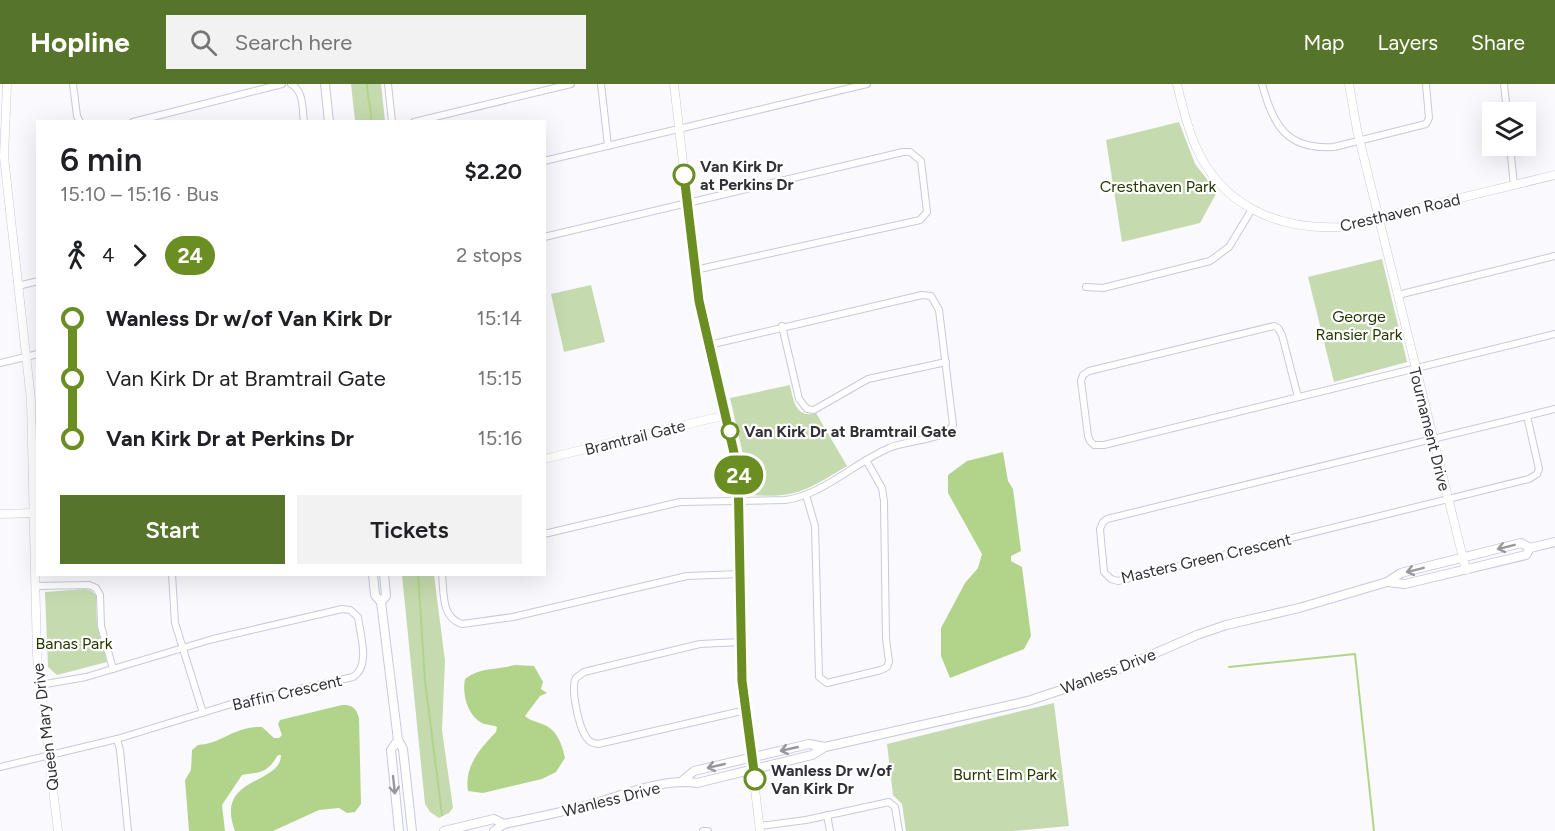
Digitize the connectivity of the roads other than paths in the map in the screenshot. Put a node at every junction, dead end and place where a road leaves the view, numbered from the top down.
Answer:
1 (7, 84) edge
2 (73, 84) edge
3 (282, 84) edge
4 (291, 84) edge
5 (325, 84) edge
6 (388, 84) edge
7 (572, 84) edge
8 (601, 84) edge
9 (674, 84) edge
10 (867, 84) edge
11 (1177, 84) edge
12 (1262, 84) edge
13 (1349, 84) edge
14 (1426, 84) edge
15 (1504, 84) edge
16 (1506, 102) edge
17 (79, 120) edge
18 (141, 120) edge
19 (304, 120) edge
20 (329, 120) edge
21 (392, 120) edge
22 (422, 120) edge
23 (678, 129) junction
24 (1360, 141) junction
25 (608, 146) junction
26 (1511, 156) edge
27 (546, 161) edge
28 (1555, 175) edge
29 (1514, 185) junction
30 (687, 203) junction
31 (1252, 209) junction
32 (1379, 218) junction
33 (546, 237) edge
34 (1555, 256) edge
35 (695, 270) junction
36 (36, 282) edge
37 (18, 286) junction
38 (1086, 287) dead end
39 (1398, 295) junction
40 (782, 326) junction
41 (1555, 334) edge
42 (709, 345) junction
43 (36, 354) edge
44 (26, 356) junction
45 (946, 362) junction
46 (0, 363) edge
47 (1416, 368) junction
48 (1298, 397) junction
49 (1555, 409) edge
50 (726, 415) junction
51 (1527, 416) junction
52 (1433, 439) junction
53 (546, 459) edge
54 (866, 460) junction
55 (806, 495) junction
56 (1448, 499) junction
57 (740, 500) junction
58 (35, 513) edge
59 (0, 514) edge
60 (546, 534) edge
61 (1555, 542) edge
62 (1530, 548) junction
63 (1463, 558) junction
64 (1466, 570) junction
65 (740, 574) junction
66 (172, 576) edge
67 (373, 576) edge
68 (384, 576) edge
69 (442, 576) edge
70 (1387, 582) junction
71 (35, 586) junction
72 (381, 602) junction
73 (741, 642) junction
74 (183, 648) junction
75 (113, 669) junction
76 (40, 685) junction
77 (746, 710) junction
78 (202, 713) junction
79 (117, 740) junction
80 (398, 740) junction
81 (825, 747) junction
82 (48, 755) junction
83 (753, 757) junction
84 (0, 767) edge
85 (754, 769) junction
86 (682, 781) junction
87 (827, 815) junction
88 (504, 825) junction
89 (760, 829) edge
90 (58, 831) edge
91 (128, 831) edge
92 (399, 831) edge
93 (412, 831) edge
94 (444, 831) edge
95 (494, 831) edge
96 (703, 831) edge
97 (708, 831) edge
98 (830, 831) edge
99 (899, 831) edge

1 - 37 street, Queen Mary Drive
2 - 17 street
3 - 18 street
4 - 19 street
5 - 20 main road
6 - 21 street
7 - 22 street
8 - 25 street
9 - 23 street
10 - 23 street
11 - 31 street, Cresthaven Road
12 - 24 street
13 - 24 street, Tournament Drive
14 - 24 street
15 - 16 street
23 - 25 street
23 - 30 street
24 - 32 street, Tournament Drive
25 - 27 street
26 - 29 street
28 - 29 street, Cresthaven Road
29 - 32 street, Cresthaven Road
30 - 33 street
30 - 35 street
30 - 35 street
31 - 32 street, Cresthaven Road
31 - 38 street
32 - 39 street, Tournament Drive
34 - 39 street
35 - 42 street
36 - 37 street
37 - 44 street, Queen Mary Drive
39 - 47 street, Tournament Drive
40 - 42 street
40 - 45 street
40 - 45 street
41 - 47 street
42 - 50 street
43 - 44 street
44 - 46 street
44 - 58 street, Queen Mary Drive
45 - 54 street
47 - 48 street
47 - 52 street, Tournament Drive
48 - 48 street
49 - 51 street
50 - 53 street, Bramtrail Gate
50 - 57 street
51 - 52 street
51 - 56 street
52 - 56 street, Tournament Drive
52 - 56 street, Masters Green Crescent
54 - 55 street
54 - 55 street
55 - 57 street
56 - 63 street, Tournament Drive
57 - 60 street
57 - 65 street
58 - 59 street
58 - 71 street, Queen Mary Drive
61 - 62 main road, Wanless Drive
62 -> 63 main road, Wanless Drive
62 - 64 main road, Wanless Drive
63 - 64 street, Tournament Drive
63 -> 70 main road, Wanless Drive
64 - 70 main road, Wanless Drive
65 - 69 street
65 - 73 street
66 - 74 street
67 - 72 main road
68 - 72 main road
70 - 81 main road, Wanless Drive
71 - 75 street
71 - 76 street, Queen Mary Drive
72 - 80 main road
73 - 77 street
73 - 77 street
74 - 75 street, Baffin Crescent
74 - 78 street
74 - 78 street, Baffin Crescent
75 - 76 street, Baffin Crescent
76 - 82 street, Queen Mary Drive
77 - 83 street
78 - 79 street, Baffin Crescent
79 - 82 street, Baffin Crescent
79 - 91 street
80 -> 92 main road
80 - 93 main road
81 -> 83 main road, Wanless Drive
81 - 85 main road, Wanless Drive
82 - 84 street, Baffin Crescent
82 - 90 street, Queen Mary Drive
83 - 85 street
83 -> 86 main road, Wanless Drive
85 - 86 main road, Wanless Drive
85 - 89 street
86 - 88 main road, Wanless Drive
87 - 89 street
87 - 98 street
87 - 99 street
88 - 94 main road, Wanless Drive
88 - 95 main road, Wanless Drive
96 - 97 street

